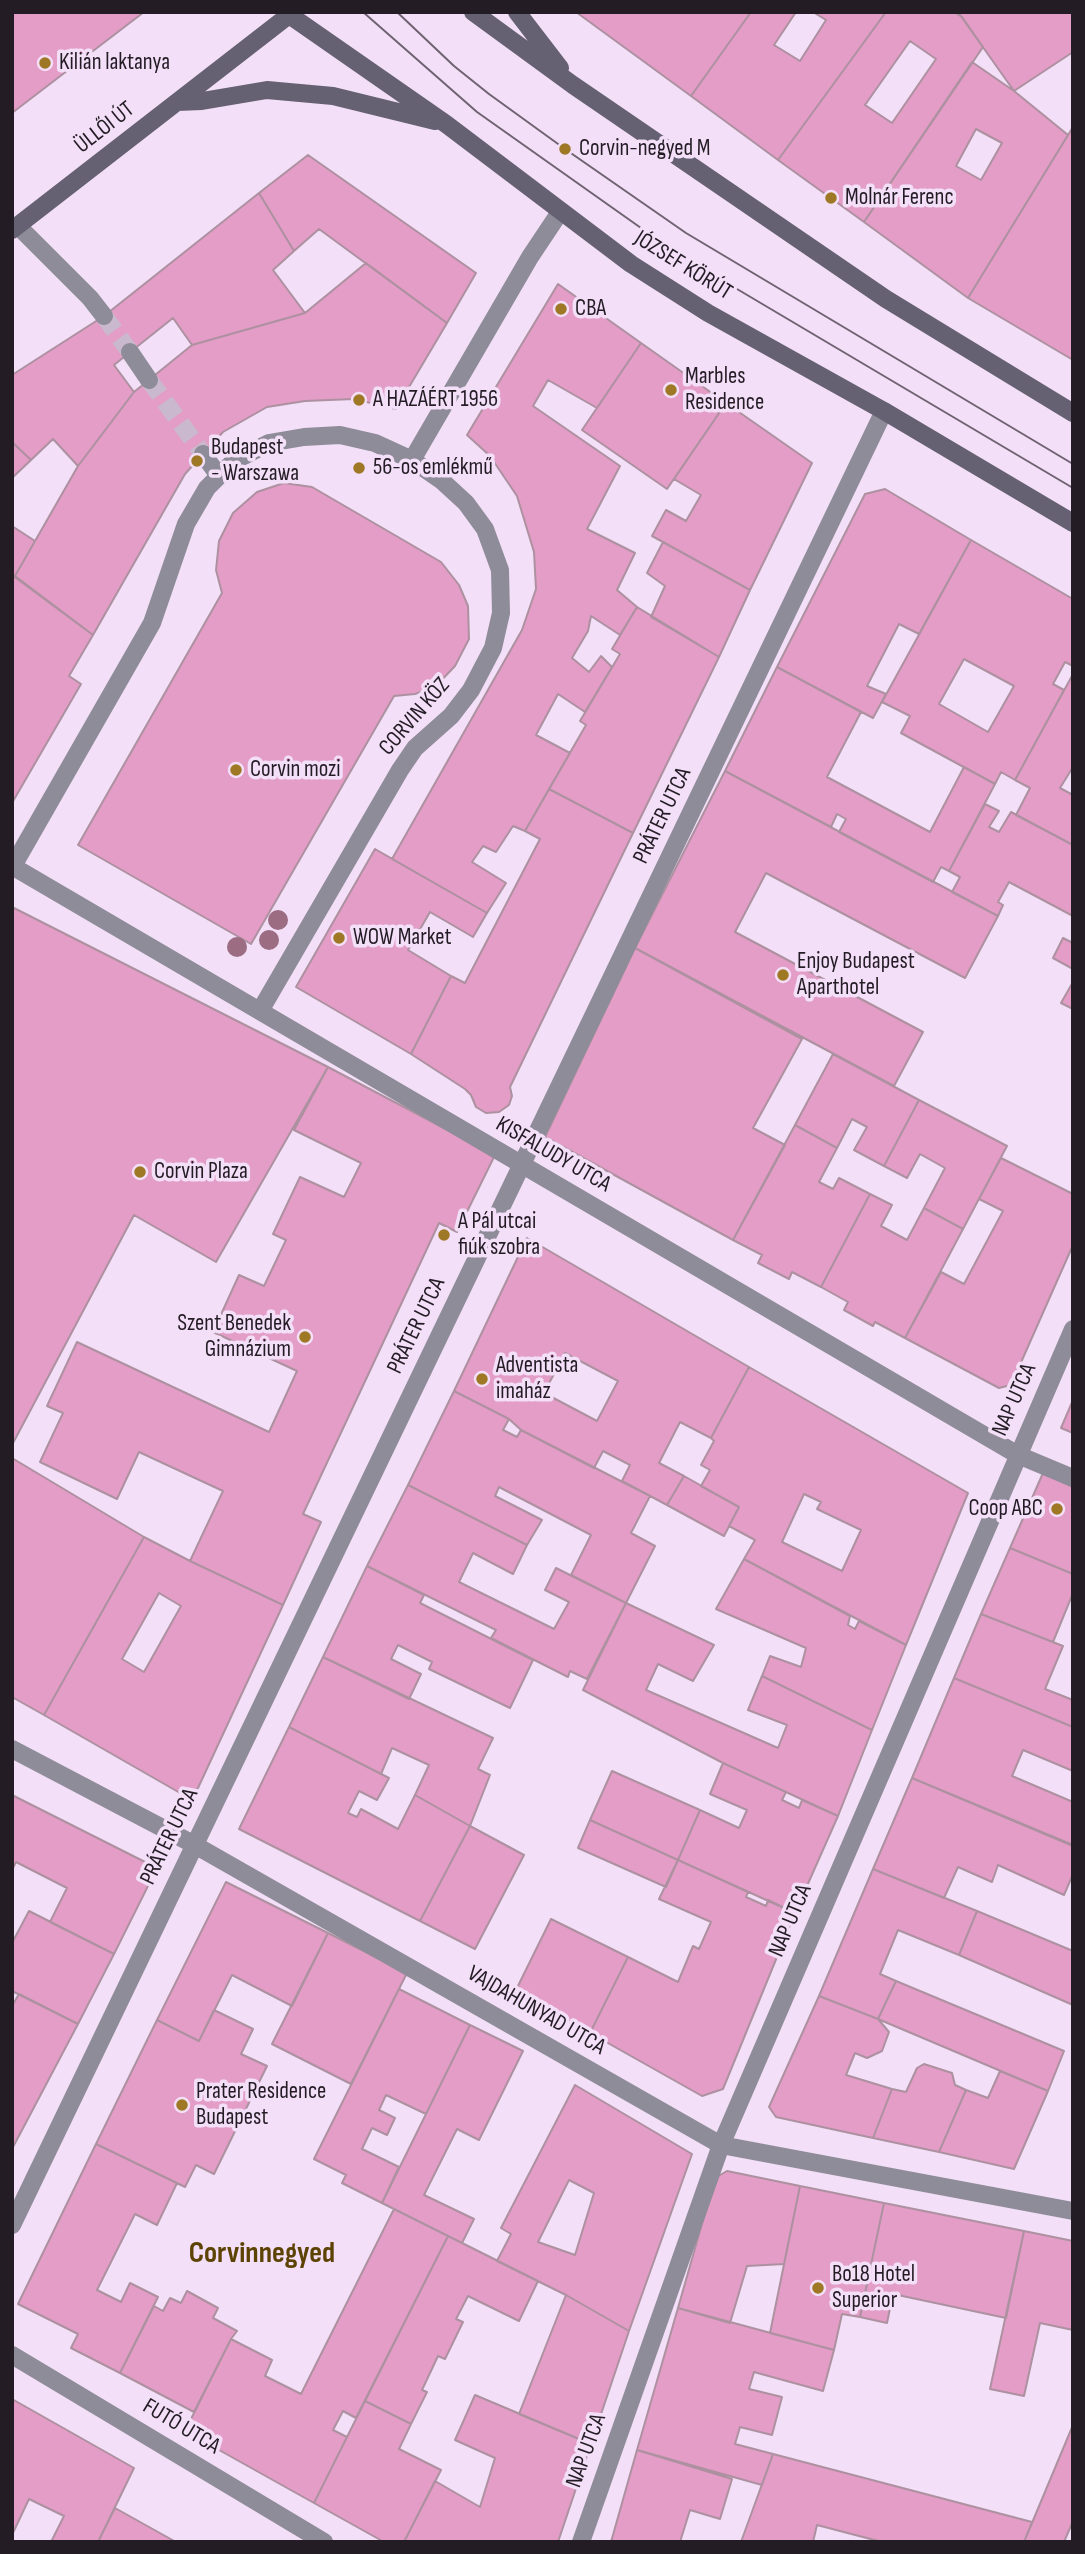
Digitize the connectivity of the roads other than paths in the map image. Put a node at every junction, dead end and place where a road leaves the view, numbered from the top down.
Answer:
1 (473, 12) edge
2 (517, 12) edge
3 (289, 13) edge
4 (573, 85) junction
5 (177, 102) junction
6 (446, 124) junction
7 (560, 212) junction
8 (15, 228) edge
9 (104, 316) tunnel mouth
10 (130, 352) tunnel mouth
11 (149, 380) tunnel mouth
12 (884, 411) junction
13 (1073, 413) edge
14 (203, 454) tunnel mouth
15 (412, 460) junction
16 (219, 477) junction
17 (1073, 523) edge
18 (12, 866) edge
19 (260, 1011) junction
20 (522, 1166) junction
21 (1073, 1329) edge
22 (1018, 1455) junction
23 (1073, 1478) edge
24 (12, 1749) edge
25 (193, 1844) junction
26 (721, 2145) junction
27 (1073, 2211) edge
28 (12, 2225) edge
29 (12, 2355) edge
30 (324, 2542) edge
31 (581, 2542) edge

1 - 4 main road
2 - 4 main road
3 - 5 main road, ÜLLŐI ÚT
3 - 6 main road, JÓZSEF KÖRÚT
4 - 13 main road
5 - 6 main road
5 - 8 main road, ÜLLŐI ÚT
6 - 7 main road, JÓZSEF KÖRÚT
7 - 12 main road, JÓZSEF KÖRÚT
7 - 15 street
8 - 9 street
10 - 11 street
12 - 17 main road, JÓZSEF KÖRÚT
12 - 20 street, PRÁTER UTCA
14 - 16 street
15 - 16 street, CORVIN KÖZ
15 - 19 street, CORVIN KÖZ
16 - 18 street, CORVIN KÖZ
18 - 19 street, KISFALUDY UTCA
19 - 20 street, KISFALUDY UTCA
20 - 22 street, KISFALUDY UTCA
20 - 25 street, PRÁTER UTCA
21 - 22 street, NAP UTCA
22 - 23 street, KISFALUDY UTCA
22 - 26 street, NAP UTCA
24 - 25 street, VAJDAHUNYAD UTCA
25 - 26 street, VAJDAHUNYAD UTCA
25 - 28 street, PRÁTER UTCA
26 - 27 street, VAJDAHUNYAD UTCA
26 - 31 street, NAP UTCA
29 - 30 street, FUTÓ UTCA

